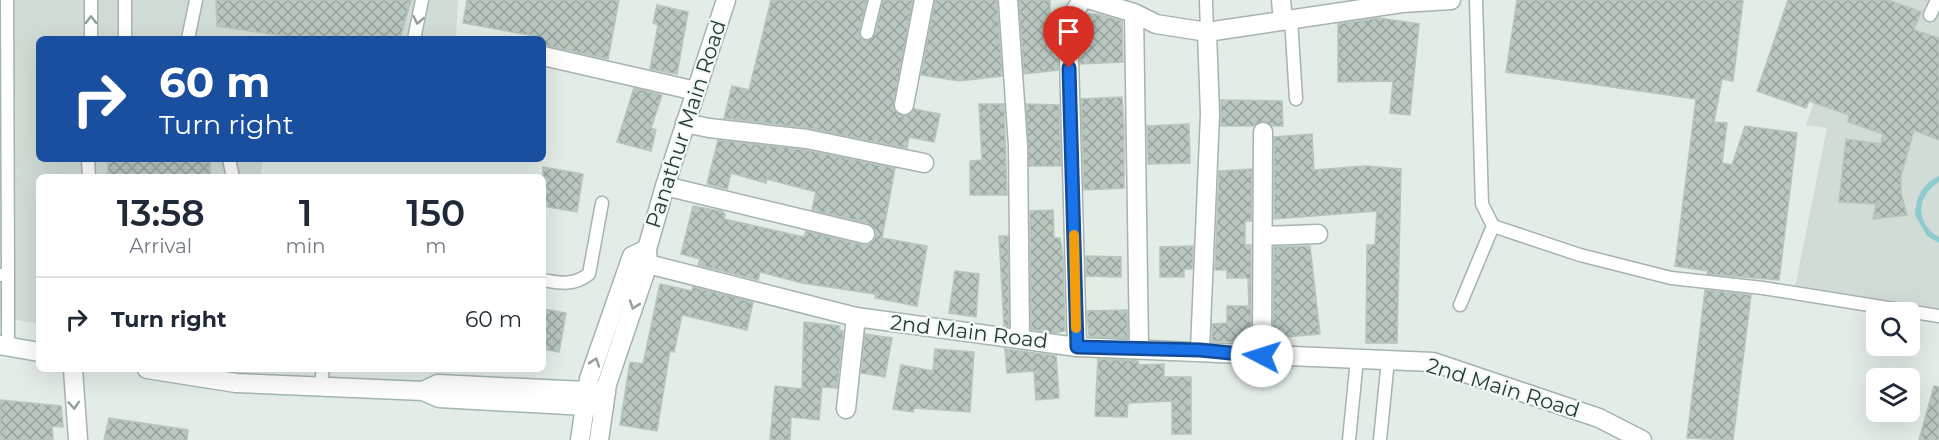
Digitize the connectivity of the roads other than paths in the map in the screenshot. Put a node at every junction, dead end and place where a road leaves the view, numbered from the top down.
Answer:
1 (7, 0) edge
2 (91, 0) edge
3 (125, 0) edge
4 (196, 0) edge
5 (422, 0) edge
6 (726, 0) edge
7 (875, 0) edge
8 (924, 0) edge
9 (1008, 0) edge
10 (1082, 0) edge
11 (1091, 0) edge
12 (1206, 0) edge
13 (1281, 0) edge
14 (1450, 0) edge
15 (1476, 0) edge
16 (1936, 0) edge
17 (1411, 1) edge
18 (1134, 13) junction
19 (1930, 15) dead end
20 (1287, 20) junction
21 (1207, 32) junction
22 (867, 33) dead end
23 (91, 36) edge
24 (125, 36) edge
25 (189, 36) edge
26 (415, 36) edge
27 (546, 57) edge
28 (696, 91) junction
29 (1296, 99) dead end
30 (904, 105) dead end
31 (685, 123) junction
32 (1263, 132) dead end
33 (924, 163) dead end
34 (665, 186) junction
35 (602, 203) dead end
36 (1493, 226) junction
37 (865, 234) dead end
38 (1317, 234) dead end
39 (1263, 236) junction
40 (647, 257) junction
41 (4, 274) edge
42 (546, 280) edge
43 (1460, 305) dead end
44 (1939, 315) edge
45 (856, 317) junction
46 (1020, 338) junction
47 (4, 346) edge
48 (1077, 347) junction
49 (1139, 348) junction
50 (1200, 350) junction
51 (36, 351) edge
52 (1262, 356) junction
53 (1357, 359) junction
54 (1388, 360) junction
55 (73, 372) edge
56 (166, 372) edge
57 (323, 372) edge
58 (320, 388) junction
59 (586, 399) junction
60 (605, 399) junction
61 (846, 409) dead end
62 (78, 440) edge
63 (580, 440) edge
64 (599, 440) edge
65 (1349, 440) edge
66 (1380, 440) edge
67 (1642, 440) edge

1 - 41 lane
23 -> 2 lane
3 - 24 lane
4 - 25 lane
5 -> 26 lane
6 - 28 street, Panathur Main Road
7 - 22 lane
8 - 30 street
9 - 46 street
10 - 48 street
11 - 18 street
12 - 21 lane
13 - 20 street
14 - 17 street
15 - 36 lane
16 - 19 lane
17 - 20 street
18 - 21 street
18 - 49 street
20 - 21 street
20 - 29 lane
21 - 50 street
27 - 28 street
28 - 31 street, Panathur Main Road
31 - 33 street
31 - 34 street, Panathur Main Road
32 - 39 street
34 - 37 street
34 - 40 street, Panathur Main Road
35 - 42 lane
36 - 43 lane
36 - 44 lane
38 - 39 street
39 - 52 street
40 - 45 street, 2nd Main Road
59 -> 40 street, Panathur Main Road
40 -> 60 street, Panathur Main Road
41 - 47 lane
45 - 46 street, 2nd Main Road
45 - 61 street
46 - 48 street, 2nd Main Road
47 - 51 street
48 - 49 street, 2nd Main Road
49 - 50 street, 2nd Main Road
50 - 52 street, 2nd Main Road
52 - 53 street, 2nd Main Road
53 - 54 street, 2nd Main Road
53 - 65 lane
54 - 66 lane
54 - 67 street, 2nd Main Road
55 -> 62 street
56 - 58 street
57 - 58 lane
58 - 59 street
59 - 60 street
59 - 63 street, Panathur Main Road
60 - 64 street, Panathur Main Road

